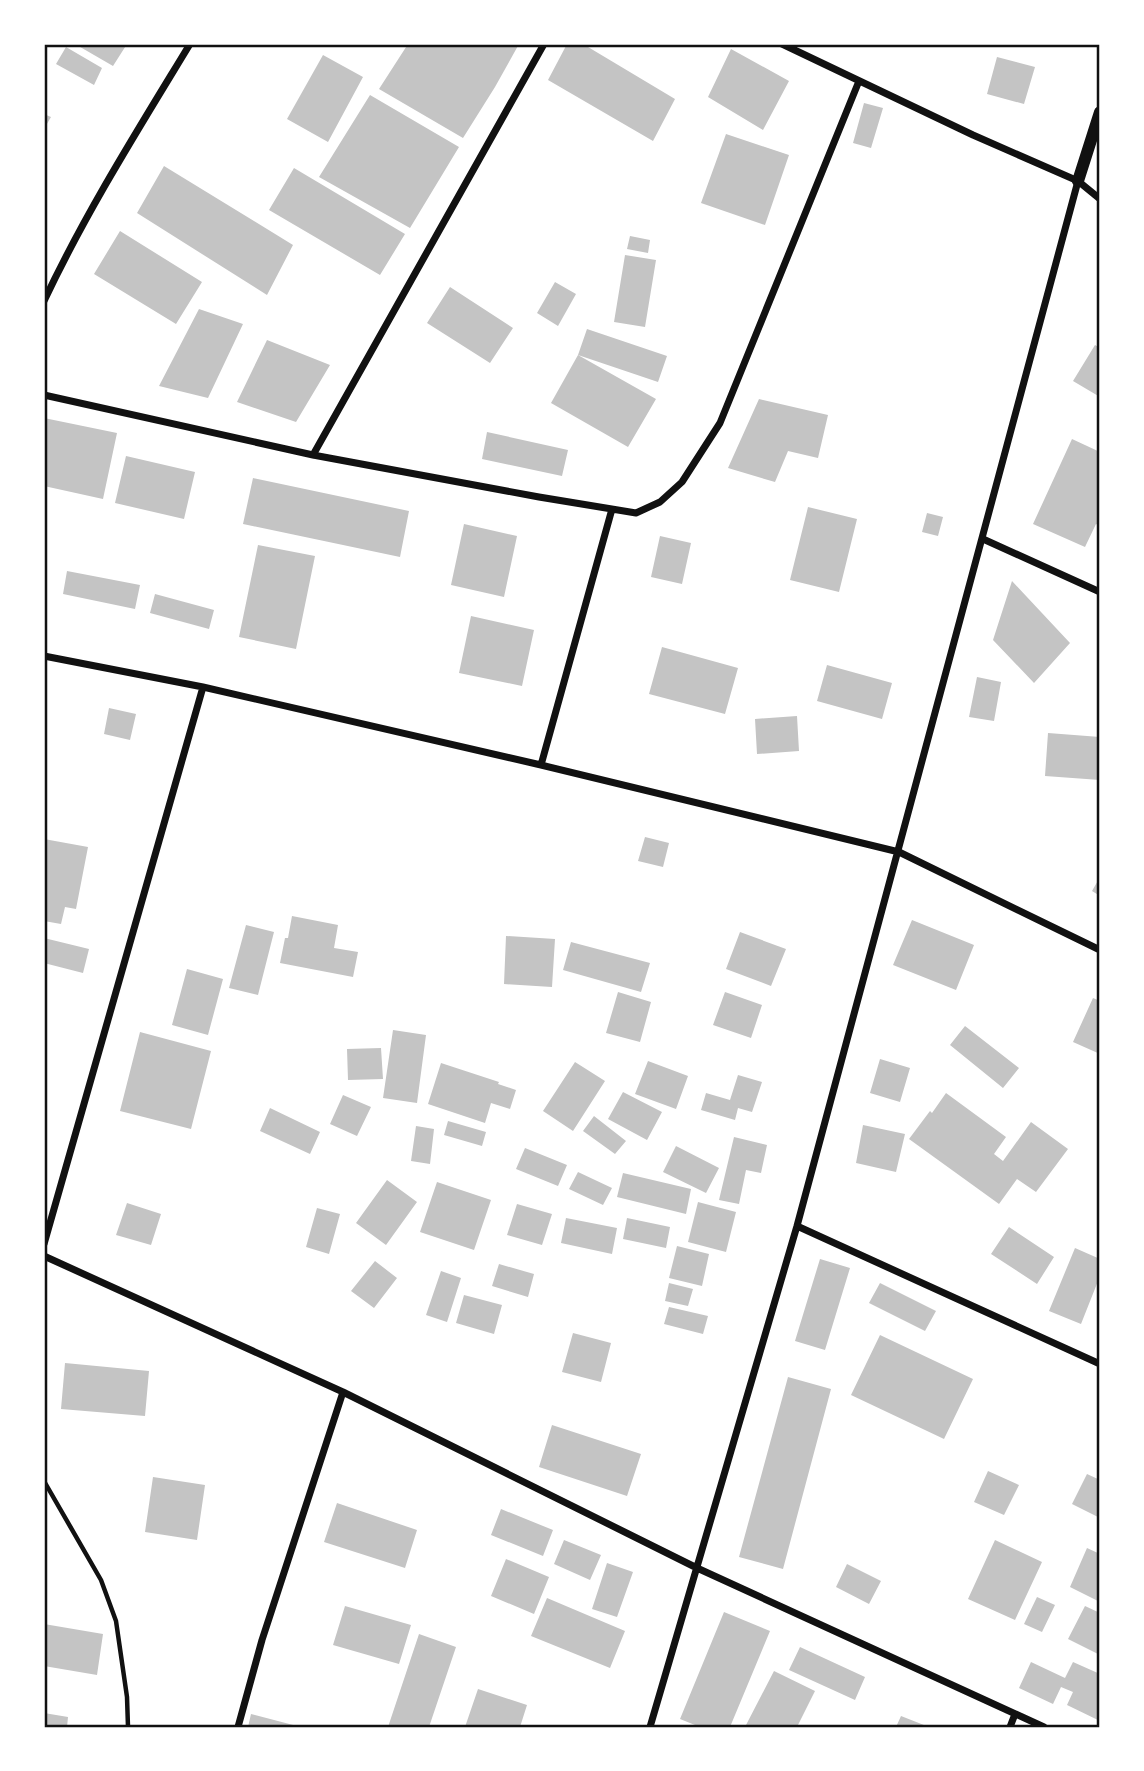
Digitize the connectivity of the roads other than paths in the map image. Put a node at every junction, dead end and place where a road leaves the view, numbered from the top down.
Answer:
1 (190, 44) edge
2 (544, 44) edge
3 (782, 44) edge
4 (859, 81) junction
5 (1100, 112) edge
6 (1079, 181) junction
7 (1100, 199) edge
8 (44, 301) edge
9 (44, 395) edge
10 (313, 455) junction
11 (612, 509) junction
12 (983, 539) junction
13 (1100, 592) edge
14 (44, 656) edge
15 (203, 687) junction
16 (541, 765) junction
17 (899, 852) junction
18 (1100, 950) edge
19 (797, 1226) junction
20 (44, 1244) edge
21 (44, 1256) edge
22 (1100, 1364) edge
23 (343, 1392) junction
24 (697, 1567) junction
25 (1015, 1714) junction
26 (238, 1727) edge
27 (650, 1727) edge
28 (1010, 1727) edge
29 (1044, 1727) edge

1 - 8 street
2 - 10 street
3 - 4 street
4 - 6 street
4 - 11 street
5 - 6 street
6 - 7 street
6 - 12 street
9 - 10 street
10 - 11 street
11 - 16 street
12 - 13 street
12 - 17 street
14 - 15 street
15 - 16 street
15 - 20 street
16 - 17 street
17 - 18 street
17 - 19 street
19 - 22 street
19 - 24 street
21 - 23 street
23 - 24 street
23 - 26 street
24 - 25 street
24 - 27 street
25 - 28 street
25 - 29 street

